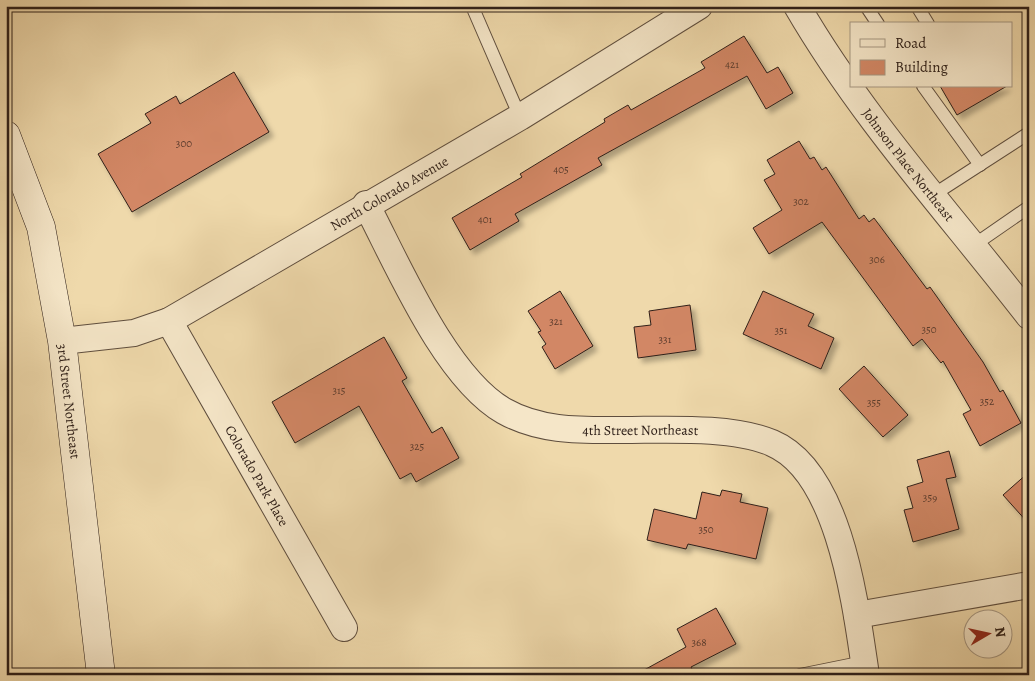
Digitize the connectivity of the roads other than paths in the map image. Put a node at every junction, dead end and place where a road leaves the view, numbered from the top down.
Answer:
1 (472, 6) edge
2 (699, 6) edge
3 (797, 6) edge
4 (866, 6) edge
5 (917, 6) edge
6 (877, 22) edge
7 (927, 22) edge
8 (850, 87) edge
9 (850, 88) edge
10 (925, 88) edge
11 (520, 117) junction
12 (1029, 132) edge
13 (6, 135) edge
14 (980, 165) junction
15 (933, 195) junction
16 (366, 204) junction
17 (1029, 207) edge
18 (974, 245) junction
19 (1029, 316) edge
20 (169, 321) junction
21 (62, 342) junction
22 (1029, 586) edge
23 (857, 615) junction
24 (344, 628) dead end
25 (865, 668) edge
26 (101, 675) edge
27 (800, 675) edge

1 - 11 lane
2 - 11 street, North Colorado Avenue
3 - 8 street, Johnson Place Northeast
4 - 6 lane
5 - 7 lane
9 - 15 street, Johnson Place Northeast
10 - 14 lane
11 - 16 street, North Colorado Avenue
12 - 14 lane
13 - 21 main road, 3rd Street Northeast
14 - 15 lane
15 - 18 street, Johnson Place Northeast
16 - 20 street, North Colorado Avenue
16 - 23 street, 4th Street Northeast
17 - 18 lane
18 - 19 street, Johnson Place Northeast
20 - 21 street, North Colorado Avenue
20 - 24 street, Colorado Park Place
21 - 26 main road, 3rd Street Northeast
22 - 23 street
23 - 25 street, 4th Street Northeast
25 - 27 lane

